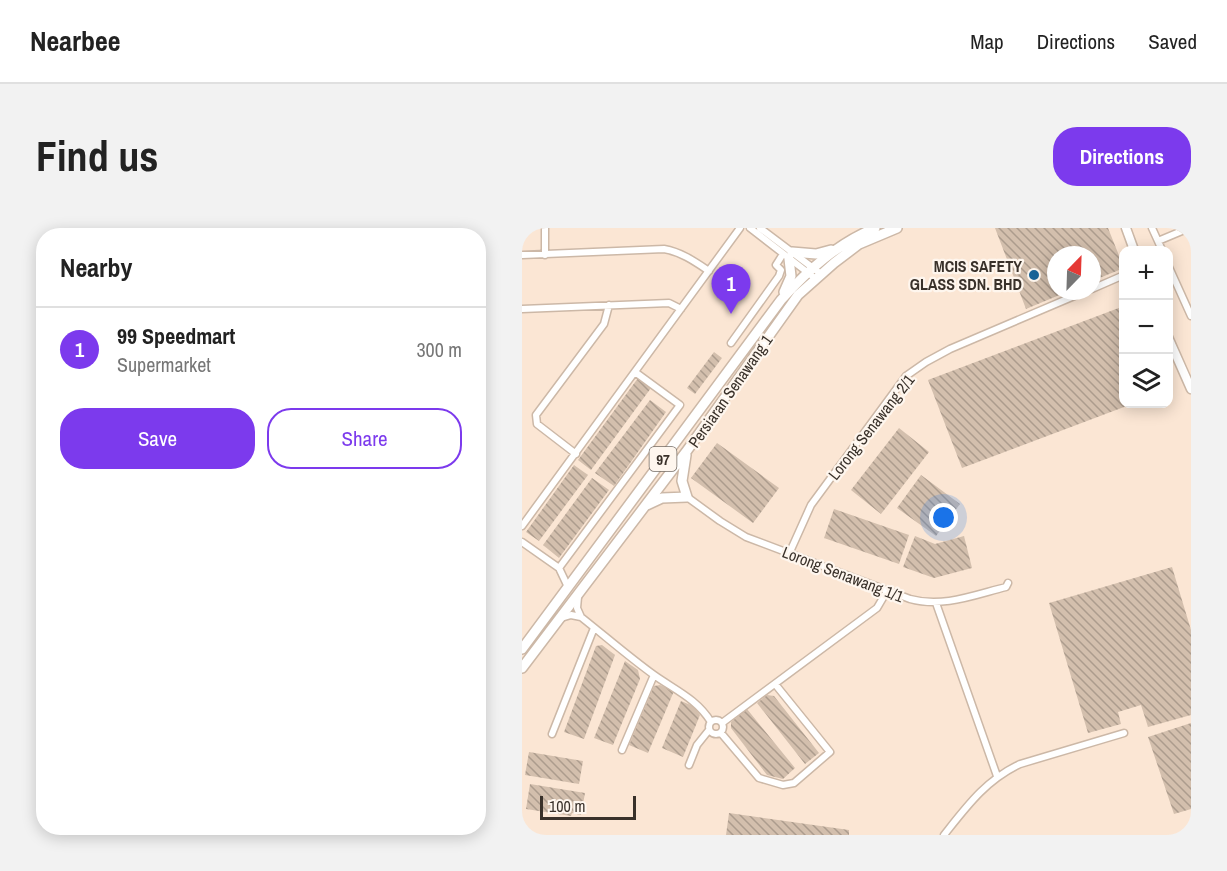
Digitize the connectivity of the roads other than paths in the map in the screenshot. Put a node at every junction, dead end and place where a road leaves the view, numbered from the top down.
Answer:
1 (545, 228) edge
2 (740, 228) edge
3 (750, 228) edge
4 (760, 228) edge
5 (875, 228) edge
6 (897, 228) edge
7 (1126, 228) edge
8 (1152, 228) edge
9 (1189, 228) edge
10 (1158, 241) junction
11 (843, 245) junction
12 (1133, 246) edge
13 (1160, 246) edge
14 (522, 255) edge
15 (545, 255) junction
16 (788, 255) junction
17 (810, 270) junction
18 (709, 271) junction
19 (818, 276) junction
20 (1173, 276) edge
21 (1119, 277) edge
22 (1101, 285) edge
23 (781, 300) junction
24 (1065, 300) edge
25 (609, 305) junction
26 (522, 309) edge
27 (681, 309) junction
28 (1191, 316) edge
29 (731, 343) dead end
30 (1173, 348) edge
31 (1183, 370) junction
32 (635, 372) junction
33 (1191, 378) edge
34 (1191, 389) edge
35 (686, 452) junction
36 (576, 454) junction
37 (687, 497) junction
38 (646, 506) junction
39 (522, 526) edge
40 (522, 542) edge
41 (789, 554) junction
42 (559, 568) junction
43 (1008, 584) dead end
44 (568, 587) junction
45 (580, 590) junction
46 (887, 591) junction
47 (936, 603) junction
48 (581, 617) junction
49 (558, 619) junction
50 (594, 628) junction
51 (522, 649) edge
52 (522, 668) edge
53 (654, 675) junction
54 (775, 684) junction
55 (711, 722) junction
56 (722, 723) junction
57 (710, 730) junction
58 (721, 733) junction
59 (1124, 733) dead end
60 (552, 734) dead end
61 (622, 750) dead end
62 (688, 765) dead end
63 (997, 776) junction
64 (944, 835) edge

1 - 15 street
2 - 18 street
3 - 16 street
4 - 16 street
5 - 11 main road, Persiaran Senawang 1 / 97
6 - 19 main road, Persiaran Senawang 1 / 97
7 - 12 street
8 - 10 street
9 - 10 street
10 - 13 street
11 - 16 main road
11 - 17 main road, Persiaran Senawang 1 / 97
14 - 15 street
15 - 18 street
16 - 17 street
16 - 23 main road
16 - 29 street
17 - 19 street
17 - 23 main road, Persiaran Senawang 1 / 97
18 - 27 street
19 - 35 main road, Persiaran Senawang 1 / 97
20 - 28 street
21 - 22 street
23 - 44 main road, Persiaran Senawang 1 / 97
24 - 41 street, Lorong Senawang 2/1
25 - 26 street
25 - 27 street
25 - 36 street
27 - 32 street
30 - 31 street
31 - 33 street
31 - 34 street
32 - 36 street
32 - 42 street
35 - 37 main road
35 - 38 main road, Persiaran Senawang 1 / 97
36 - 39 street
37 - 38 main road
37 - 41 street, Lorong Senawang 1/1
38 - 45 main road, Persiaran Senawang 1 / 97
40 - 42 street
41 - 46 street, Lorong Senawang 1/1
42 - 44 street
43 - 47 street, Lorong Senawang 1/1
44 - 51 main road, Persiaran Senawang 1 / 97
45 - 48 street
45 - 49 main road, Persiaran Senawang 1 / 97
46 - 47 street, Lorong Senawang 1/1
46 - 54 street
47 - 63 street
48 - 49 street
48 - 50 street
49 - 52 main road, Persiaran Senawang 1 / 97
50 - 53 street
50 - 60 street
53 - 55 street
53 - 61 street
54 - 56 street
54 - 58 street
55 - 56 street
55 - 57 street
56 - 58 street
57 - 58 street
57 - 62 street
59 - 63 street
63 - 64 street

